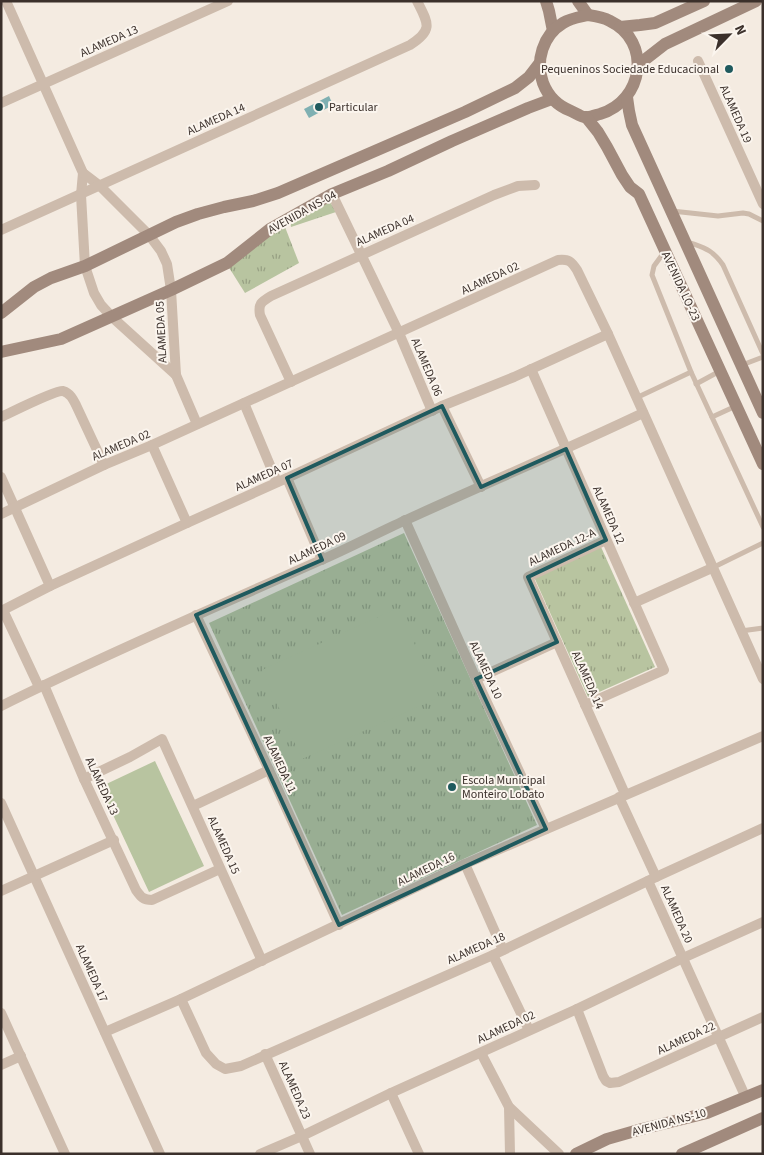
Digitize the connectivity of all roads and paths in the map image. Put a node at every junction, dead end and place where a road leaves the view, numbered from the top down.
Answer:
1 (6, 1) edge
2 (228, 1) edge
3 (417, 1) edge
4 (546, 1) edge
5 (578, 1) edge
6 (704, 1) edge
7 (756, 1) edge
8 (588, 15) junction
9 (620, 27) junction
10 (553, 31) junction
11 (698, 62) dead end
12 (539, 64) junction
13 (638, 65) junction
14 (43, 84) junction
15 (627, 96) junction
16 (552, 99) junction
17 (1, 103) edge
18 (586, 118) junction
19 (84, 173) junction
20 (534, 185) dead end
21 (100, 186) junction
22 (332, 194) junction
23 (82, 195) junction
24 (763, 204) edge
25 (671, 211) junction
26 (763, 221) edge
27 (1, 230) edge
28 (149, 235) junction
29 (685, 241) junction
30 (665, 251) junction
31 (361, 255) junction
32 (85, 266) junction
33 (171, 290) junction
34 (1, 313) edge
35 (112, 317) junction
36 (399, 333) junction
37 (608, 334) junction
38 (1, 352) edge
39 (763, 355) edge
40 (741, 366) junction
41 (534, 368) junction
42 (720, 371) junction
43 (691, 372) junction
44 (176, 375) junction
45 (290, 382) junction
46 (696, 384) junction
47 (636, 398) junction
48 (244, 403) junction
49 (442, 406) junction
50 (736, 406) junction
51 (432, 412) junction
52 (643, 413) junction
53 (763, 413) edge
54 (1, 417) edge
55 (712, 417) junction
56 (197, 424) junction
57 (152, 445) junction
58 (566, 449) junction
59 (104, 464) junction
60 (763, 464) edge
61 (1, 477) edge
62 (282, 480) junction
63 (481, 487) junction
64 (16, 508) junction
65 (1, 514) edge
66 (405, 520) junction
67 (187, 523) junction
68 (762, 525) edge
69 (606, 540) junction
70 (763, 543) edge
71 (322, 560) junction
72 (712, 568) junction
73 (528, 577) joint
74 (50, 586) junction
75 (634, 603) junction
76 (2, 610) edge
77 (196, 615) junction
78 (763, 628) edge
79 (741, 631) junction
80 (557, 642) junction
81 (476, 679) junction
82 (763, 679) edge
83 (42, 686) junction
84 (585, 705) junction
85 (1, 706) edge
86 (763, 736) edge
87 (269, 770) junction
88 (84, 779) junction
89 (622, 796) junction
90 (1, 803) edge
91 (193, 806) junction
92 (546, 829) junction
93 (760, 829) edge
94 (114, 840) junction
95 (465, 864) junction
96 (220, 870) junction
97 (34, 876) junction
98 (652, 879) junction
99 (1, 891) edge
100 (763, 922) edge
101 (339, 925) junction
102 (503, 950) junction
103 (493, 954) junction
104 (683, 958) junction
105 (262, 961) junction
106 (181, 999) junction
107 (576, 1009) junction
108 (1, 1012) edge
109 (763, 1017) edge
110 (529, 1030) junction
111 (104, 1032) junction
112 (717, 1037) junction
113 (480, 1052) junction
114 (266, 1054) junction
115 (21, 1056) junction
116 (1, 1065) edge
117 (763, 1090) edge
118 (391, 1093) junction
119 (746, 1098) junction
120 (509, 1107) junction
121 (763, 1118) edge
122 (302, 1136) junction
123 (65, 1154) edge
124 (160, 1154) edge
125 (260, 1154) edge
126 (310, 1154) edge
127 (419, 1154) edge
128 (510, 1154) edge
129 (559, 1154) edge
130 (576, 1154) edge
131 (682, 1154) edge

1 - 14 street, ALAMEDA 05
2 - 14 street, ALAMEDA 13
3 - 21 street, ALAMEDA 14
4 - 10 street
5 - 8 street
6 - 9 street
7 - 13 street
8 - 9 street
8 - 10 street
9 - 13 street
10 - 12 street
11 - 24 street, ALAMEDA 19
12 - 16 street
12 - 28 street, AVENIDA NS-04
13 - 15 street
14 - 17 street, ALAMEDA 13
14 - 19 street, ALAMEDA 05
15 - 18 street
15 - 25 street, AVENIDA LO-23
16 - 18 street
16 - 22 street, AVENIDA NS-04
18 - 30 street, AVENIDA LO-23
19 - 21 street, ALAMEDA 05
19 - 23 street, ALAMEDA 05
20 - 31 street, ALAMEDA 04
21 - 23 street, ALAMEDA 14
21 - 28 street, ALAMEDA 05
22 - 31 street, ALAMEDA 06
22 - 33 street, AVENIDA NS-04
23 - 27 street, ALAMEDA 14
23 - 32 street, ALAMEDA 05
25 - 26 lane
25 - 29 street, AVENIDA LO-23
28 - 32 street, AVENIDA NS-04
28 - 33 street, ALAMEDA 05
29 - 39 lane
29 - 40 street, AVENIDA LO-23
30 - 42 street, AVENIDA LO-23
30 - 43 lane
31 - 36 street, ALAMEDA 06
31 - 45 street, ALAMEDA 04
32 - 34 street, AVENIDA NS-04
32 - 35 street, ALAMEDA 05
33 - 35 street, AVENIDA NS-04
33 - 44 street, ALAMEDA 05
35 - 38 street, AVENIDA NS-04
35 - 44 street, ALAMEDA 05
36 - 37 street, ALAMEDA 02
36 - 45 street, ALAMEDA 02
36 - 51 street, ALAMEDA 06
37 - 41 street, ALAMEDA 07
37 - 47 street, ALAMEDA 02
39 - 40 lane
40 - 53 street, AVENIDA LO-23
41 - 49 street, ALAMEDA 07
41 - 58 street, ALAMEDA 12
42 - 46 lane
42 - 50 street, AVENIDA LO-23
43 - 46 lane
43 - 47 lane
44 - 56 street
45 - 48 street, ALAMEDA 02
46 - 55 lane
47 - 52 street, ALAMEDA 02
48 - 56 street, ALAMEDA 02
48 - 62 street
49 - 51 street, ALAMEDA 07
49 - 63 street
50 - 55 lane
50 - 60 street, AVENIDA LO-23
51 - 62 street, ALAMEDA 07
52 - 58 street, ALAMEDA 09
52 - 72 street, ALAMEDA 02
54 - 59 street
55 - 68 lane
56 - 57 street, ALAMEDA 02
57 - 59 street, ALAMEDA 02
57 - 67 street
58 - 63 street, ALAMEDA 09
58 - 69 street, ALAMEDA 12
59 - 64 street, ALAMEDA 02
61 - 64 street
62 - 67 street, ALAMEDA 07
62 - 71 street
63 - 66 street, ALAMEDA 09
64 - 65 street, ALAMEDA 02
64 - 74 street
66 - 71 street, ALAMEDA 09
66 - 81 street, ALAMEDA 10
67 - 74 street, ALAMEDA 07
69 - 73 street, ALAMEDA 12-A
69 - 75 street, ALAMEDA 12
70 - 72 lane
71 - 77 street, ALAMEDA 09
72 - 75 street
72 - 79 street, ALAMEDA 02
73 - 80 street, ALAMEDA 14
74 - 76 street, ALAMEDA 07
75 - 84 street, ALAMEDA 12
76 - 83 street, ALAMEDA 13
77 - 83 street, ALAMEDA 09
77 - 87 street, ALAMEDA 11
78 - 79 lane
79 - 82 street, ALAMEDA 02
80 - 81 street
80 - 84 street, ALAMEDA 14
81 - 92 street, ALAMEDA 10
83 - 85 street, ALAMEDA 09
83 - 88 street, ALAMEDA 13
84 - 89 street, ALAMEDA 14
86 - 89 street, ALAMEDA 16
87 - 91 street
87 - 101 street, ALAMEDA 11
88 - 91 street, ALAMEDA 15
88 - 94 street, ALAMEDA 13
89 - 92 street, ALAMEDA 16
89 - 98 street, ALAMEDA 14
90 - 97 street, ALAMEDA 17
91 - 96 street, ALAMEDA 15
92 - 95 street, ALAMEDA 16
93 - 98 street, ALAMEDA 18
94 - 96 street, ALAMEDA 13
94 - 97 street
95 - 101 street, ALAMEDA 16
95 - 102 street
96 - 105 street, ALAMEDA 15
97 - 99 street
97 - 111 street, ALAMEDA 17
98 - 102 street, ALAMEDA 18
98 - 104 street, ALAMEDA 20
100 - 104 street, ALAMEDA 02
101 - 105 street, ALAMEDA 16
102 - 103 street, ALAMEDA 18
103 - 110 street
103 - 114 street, ALAMEDA 18
104 - 107 street, ALAMEDA 02
104 - 112 street, ALAMEDA 20
105 - 106 street, ALAMEDA 16
106 - 111 street, ALAMEDA 16
106 - 114 street, ALAMEDA 18
107 - 110 street, ALAMEDA 02
107 - 112 street, ALAMEDA 22
108 - 115 street
109 - 112 street, ALAMEDA 22
110 - 113 street, ALAMEDA 02
111 - 124 street, ALAMEDA 17
112 - 119 street, ALAMEDA 20
113 - 118 street, ALAMEDA 02
113 - 120 street
114 - 122 street, ALAMEDA 23
115 - 116 street
115 - 123 street
117 - 119 street, AVENIDA NS-10
118 - 122 street, ALAMEDA 02
118 - 127 street
119 - 130 street, AVENIDA NS-10
120 - 128 street
120 - 129 street
121 - 131 street
122 - 125 street, ALAMEDA 02
122 - 126 street, ALAMEDA 23

